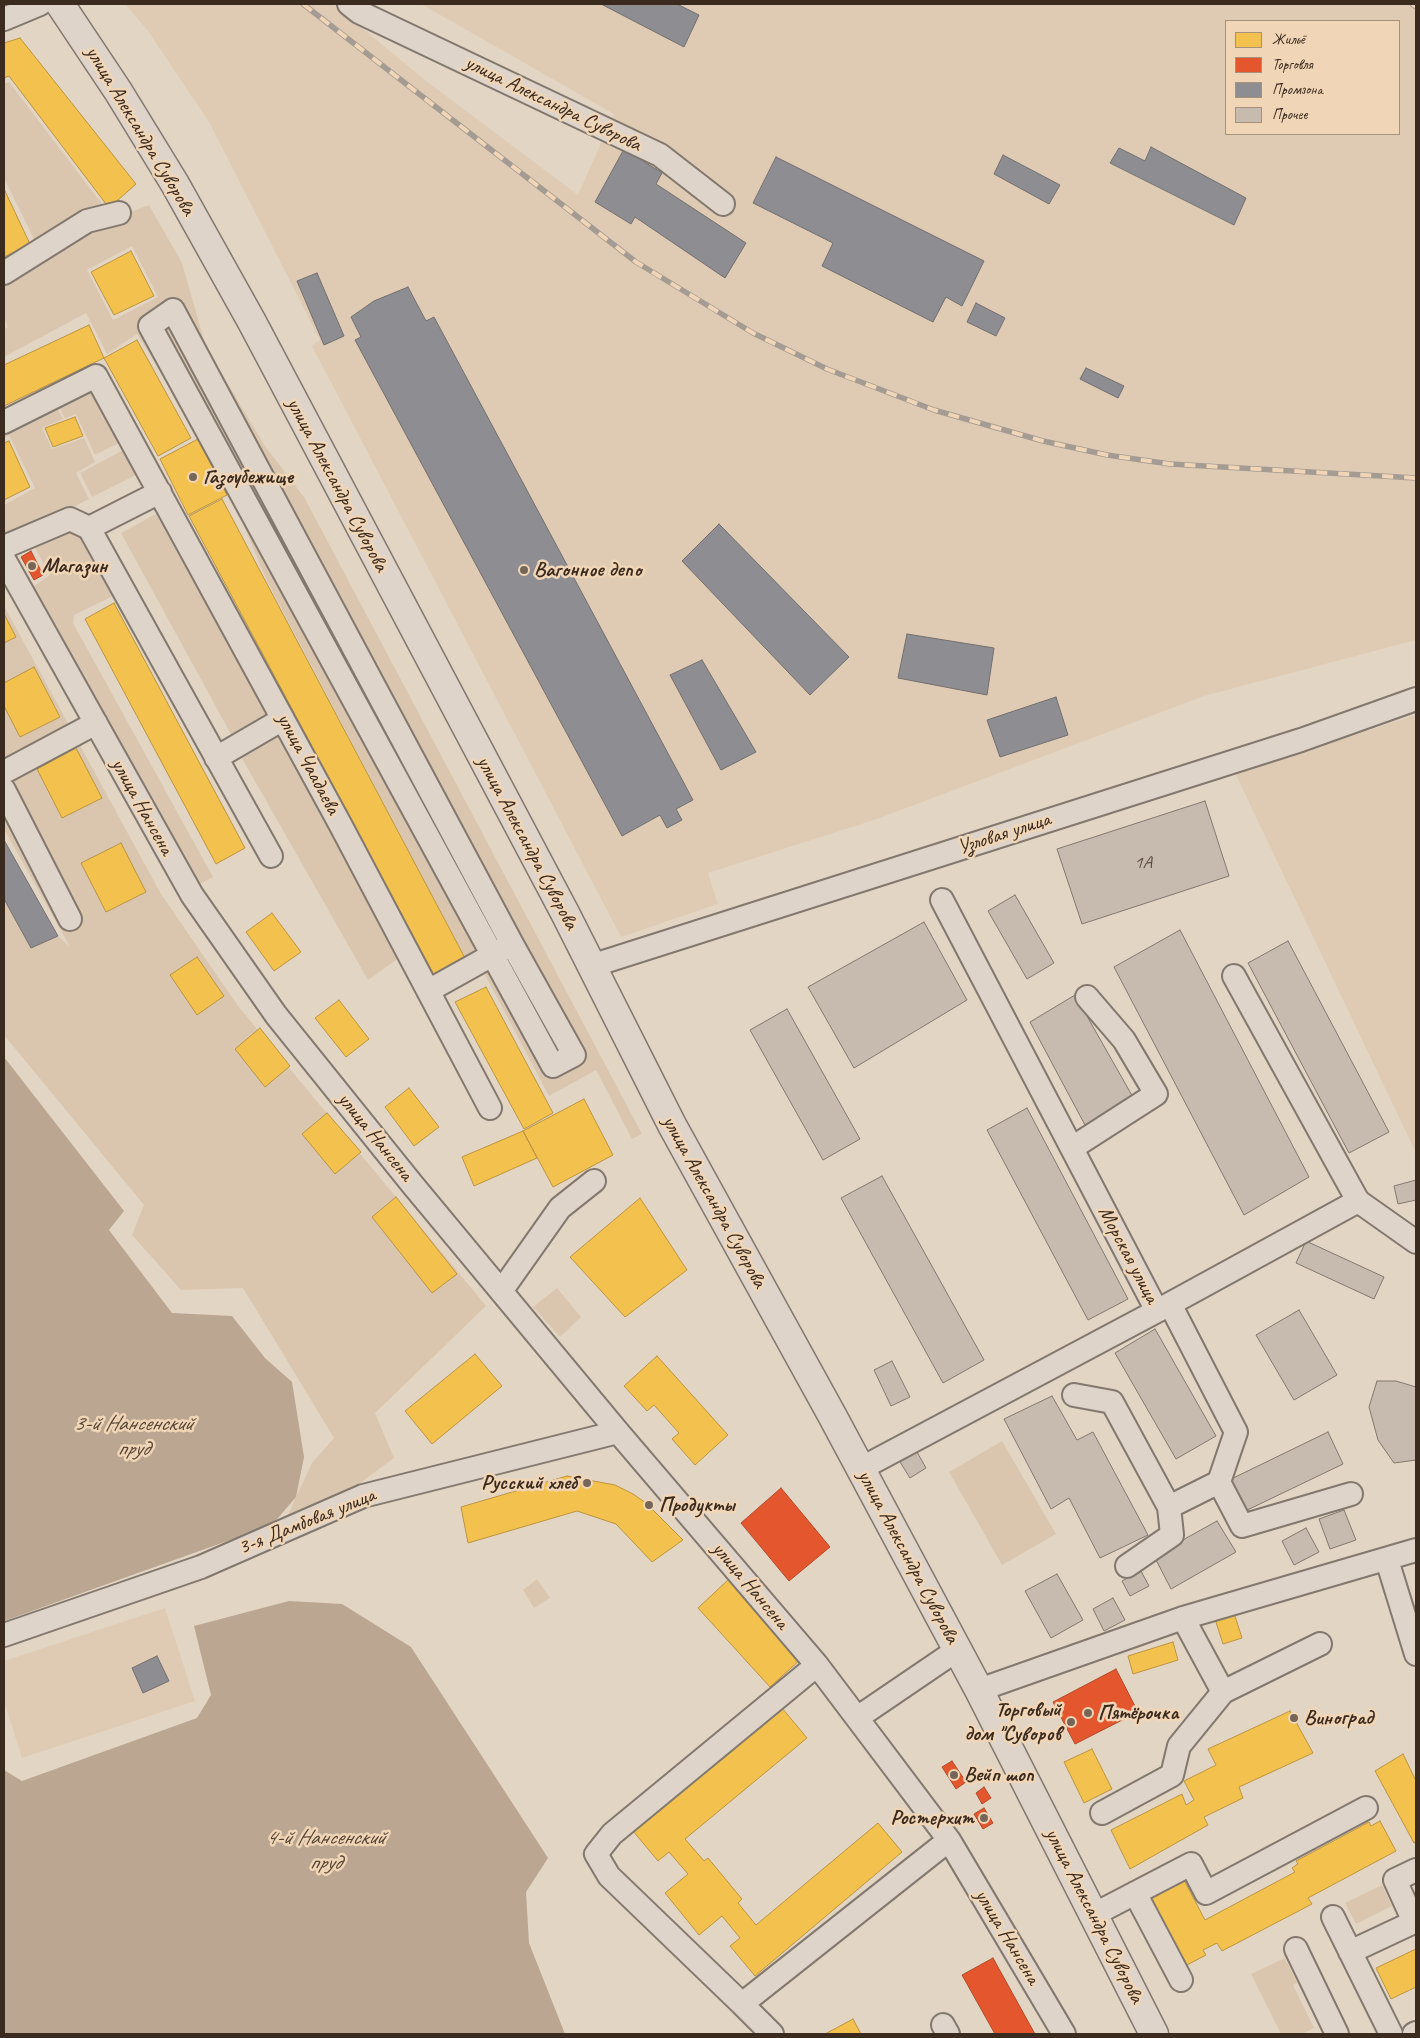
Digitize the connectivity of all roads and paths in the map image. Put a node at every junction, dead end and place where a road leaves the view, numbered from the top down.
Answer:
1 (40, 4) edge
2 (60, 4) edge
3 (349, 4) edge
4 (4, 19) edge
5 (723, 204) dead end
6 (118, 213) dead end
7 (4, 273) edge
8 (4, 422) edge
9 (160, 492) junction
10 (90, 528) junction
11 (4, 547) edge
12 (4, 559) edge
13 (1416, 699) edge
14 (283, 719) junction
15 (96, 724) junction
16 (216, 758) junction
17 (4, 772) edge
18 (4, 790) edge
19 (271, 856) dead end
20 (942, 900) dead end
21 (70, 920) dead end
22 (512, 944) junction
23 (492, 955) junction
24 (591, 966) junction
25 (1234, 976) dead end
26 (428, 991) junction
27 (1087, 997) dead end
28 (490, 1108) dead end
29 (1072, 1148) junction
30 (594, 1181) dead end
31 (1358, 1201) junction
32 (1416, 1242) edge
33 (502, 1290) junction
34 (1164, 1308) junction
35 (1074, 1395) dead end
36 (618, 1432) junction
37 (860, 1469) junction
38 (1219, 1482) junction
39 (1351, 1494) dead end
40 (1169, 1506) junction
41 (1416, 1550) edge
42 (1387, 1560) junction
43 (1127, 1566) dead end
44 (1183, 1618) junction
45 (4, 1635) edge
46 (1320, 1644) dead end
47 (957, 1650) junction
48 (1416, 1654) edge
49 (816, 1665) junction
50 (979, 1690) junction
51 (1223, 1692) junction
52 (858, 1718) junction
53 (1366, 1808) dead end
54 (1102, 1813) dead end
55 (949, 1840) junction
56 (1416, 1870) edge
57 (1135, 1893) junction
58 (1093, 1915) junction
59 (1333, 1917) dead end
60 (1296, 1949) dead end
61 (1350, 1952) junction
62 (1180, 1980) dead end
63 (742, 2004) junction
64 (772, 2034) edge
65 (1064, 2034) edge
66 (1154, 2034) edge
67 (1337, 2034) edge
68 (1390, 2034) edge

1 - 4 street
2 - 24 main road, улица Александра Суворова
3 - 5 street, улица Александра Суворова
6 - 7 street
8 - 9 street, улица Чаадаева
9 - 10 street
9 - 14 street, улица Чаадаева
10 - 11 street
10 - 16 street
12 - 15 street, улица Нансена
13 - 24 street, Узловая улица
14 - 16 street
14 - 26 street, улица Чаадаева
15 - 17 street
15 - 33 street, улица Нансена
16 - 19 street
18 - 21 street
20 - 29 street, Морская улица
22 - 23 street
22 - 23 street
22 - 23 street
23 - 26 street
24 - 37 main road, улица Александра Суворова
25 - 31 street
26 - 28 street, улица Чаадаева
27 - 29 street
29 - 34 street, Морская улица
30 - 33 street
31 - 32 street
31 - 34 street
33 - 36 street, улица Нансена
34 - 37 street, Морская улица
34 - 38 street
35 - 40 street
36 - 45 street, 3-я Дамбовая улица
36 - 49 street, улица Нансена
37 - 47 main road, улица Александра Суворова
38 - 39 street
38 - 40 street
40 - 43 street
41 - 42 street
42 - 44 street
42 - 48 street
44 - 50 street
44 - 51 street
46 - 51 street
47 - 50 main road, улица Александра Суворова
47 - 52 street
49 - 52 street, улица Нансена
49 - 63 street
50 - 58 main road, улица Александра Суворова
51 - 54 street
52 - 55 street, улица Нансена
53 - 57 street
55 - 63 street
55 - 65 street, улица Нансена
56 - 61 street
57 - 58 street
57 - 62 street
58 - 66 main road, улица Александра Суворова
59 - 61 street
60 - 67 street
61 - 68 street
63 - 64 street

